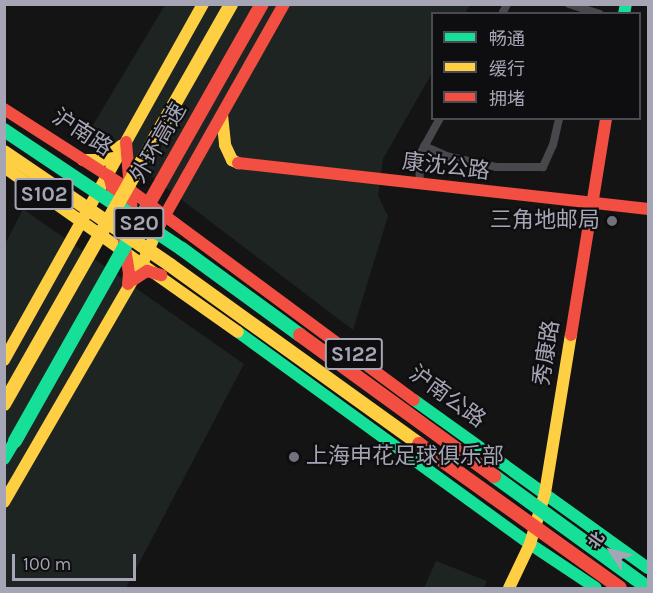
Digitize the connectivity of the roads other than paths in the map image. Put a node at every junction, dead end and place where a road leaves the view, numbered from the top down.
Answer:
1 (195, 4) edge
2 (203, 4) edge
3 (231, 4) edge
4 (262, 4) edge
5 (284, 4) edge
6 (569, 4) edge
7 (583, 9) edge
8 (190, 27) junction
9 (4, 110) edge
10 (222, 112) junction
11 (439, 120) edge
12 (559, 120) edge
13 (606, 120) edge
14 (4, 130) edge
15 (126, 139) junction
16 (424, 146) junction
17 (4, 152) edge
18 (83, 160) junction
19 (4, 167) edge
20 (109, 176) junction
21 (420, 185) junction
22 (130, 190) junction
23 (592, 201) junction
24 (648, 209) edge
25 (164, 214) junction
26 (83, 221) junction
27 (126, 250) junction
28 (143, 262) junction
29 (161, 274) junction
30 (127, 286) junction
31 (4, 360) edge
32 (4, 404) edge
33 (4, 459) edge
34 (545, 493) junction
35 (4, 502) edge
36 (530, 544) junction
37 (648, 568) edge
38 (509, 588) edge
39 (596, 588) edge
40 (620, 588) edge
41 (648, 588) edge

1 - 8 main road
2 - 8 main road
3 - 32 main road, 外环高速 / S20, bridge
4 - 33 main road, 外环高速 / S20, bridge
5 - 10 main road
6 - 7 street
8 - 15 main road
9 - 18 main road, 沪南路 / S102
10 - 21 main road, 康沈公路
10 - 25 main road
11 - 16 street
12 - 16 street
13 - 23 main road, 秀康路
14 - 41 main road, bridge
15 - 18 main road
15 - 20 main road
15 - 22 main road
16 - 21 street
17 - 40 main road, bridge
18 - 20 main road, 沪南路 / S102
19 - 26 main road, S102
20 - 22 main road, 沪南路 / S102
20 - 26 main road
20 - 27 main road
21 - 23 main road, 康沈公路
22 - 25 main road, 沪南路 / S102
22 - 28 main road
23 - 24 main road, 康沈公路
23 - 34 main road, 秀康路
25 - 28 main road
25 - 34 main road, 沪南公路 / S122
26 - 27 main road, S102
26 - 31 main road
27 - 28 main road, S102
27 - 30 main road
28 - 29 main road, S122
28 - 30 main road
29 - 30 main road
29 - 36 main road, S122
30 - 35 main road
34 - 36 main road, 秀康路
34 - 37 main road, 沪南公路 / S122
36 - 38 main road, 秀康路
36 - 39 main road, S122

